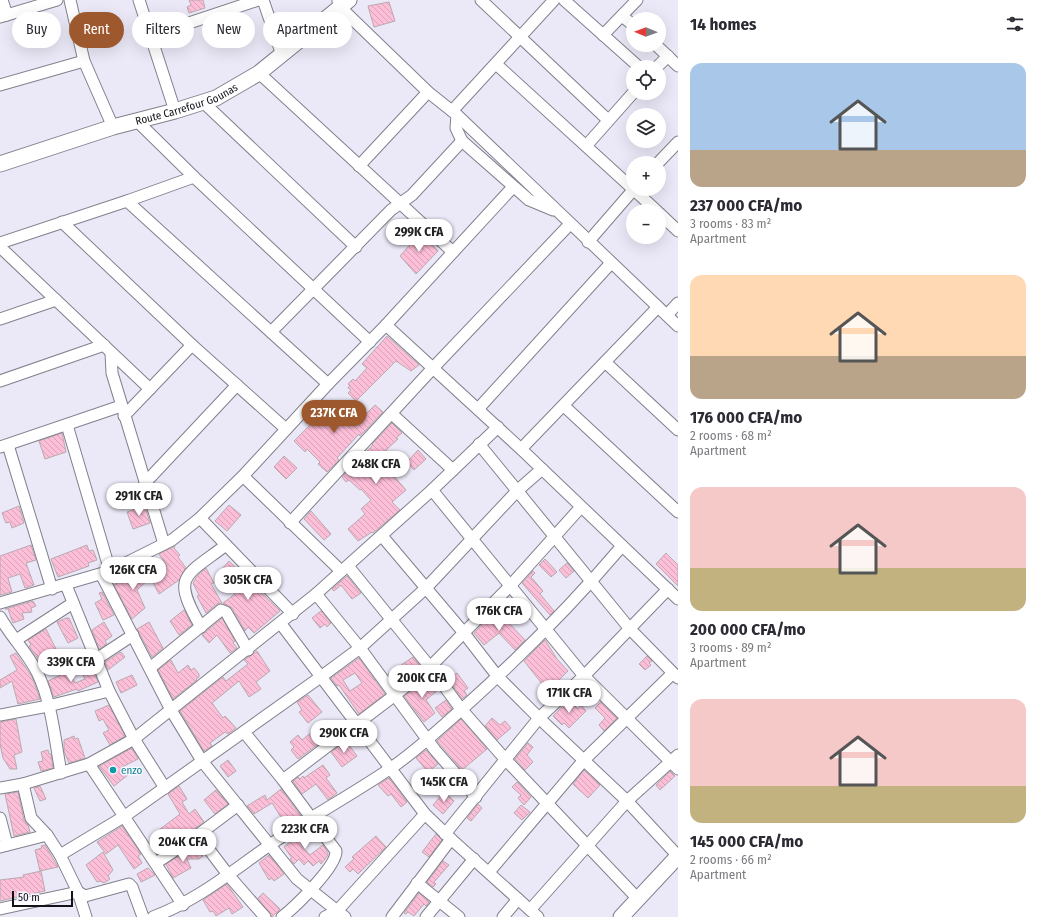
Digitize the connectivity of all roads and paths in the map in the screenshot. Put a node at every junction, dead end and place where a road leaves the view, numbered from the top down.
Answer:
1 (2, 0) edge
2 (57, 0) edge
3 (70, 0) edge
4 (139, 0) edge
5 (258, 0) edge
6 (263, 0) edge
7 (481, 0) edge
8 (554, 0) edge
9 (564, 0) edge
10 (637, 0) edge
11 (342, 2) edge
12 (143, 12) edge
13 (4, 16) edge
14 (622, 16) junction
15 (626, 19) edge
16 (194, 21) edge
17 (603, 35) junction
18 (519, 37) junction
19 (154, 48) edge
20 (664, 52) edge
21 (282, 55) junction
22 (668, 56) junction
23 (631, 60) edge
24 (664, 60) edge
25 (84, 61) junction
26 (496, 64) junction
27 (678, 66) edge
28 (259, 73) junction
29 (0, 85) edge
30 (428, 92) junction
31 (627, 100) edge
32 (204, 103) junction
33 (175, 111) junction
34 (454, 113) junction
35 (608, 120) junction
36 (137, 121) junction
37 (113, 127) junction
38 (462, 141) junction
39 (678, 142) edge
40 (586, 146) junction
41 (499, 155) junction
42 (665, 156) edge
43 (0, 164) edge
44 (359, 166) junction
45 (490, 166) junction
46 (194, 177) junction
47 (626, 182) edge
48 (513, 187) junction
49 (628, 196) edge
50 (641, 196) edge
51 (127, 201) junction
52 (399, 204) junction
53 (650, 204) edge
54 (556, 210) junction
55 (666, 220) edge
56 (62, 222) junction
57 (570, 224) junction
58 (678, 231) edge
59 (0, 242) edge
60 (588, 242) junction
61 (356, 246) junction
62 (0, 247) edge
63 (453, 252) junction
64 (611, 263) junction
65 (313, 290) junction
66 (56, 300) junction
67 (678, 303) edge
68 (658, 307) junction
69 (667, 316) junction
70 (0, 318) edge
71 (386, 325) junction
72 (678, 326) edge
73 (271, 332) junction
74 (370, 342) junction
75 (192, 345) junction
76 (107, 349) junction
77 (605, 362) junction
78 (433, 368) junction
79 (0, 381) edge
80 (328, 384) junction
81 (237, 385) junction
82 (150, 388) junction
83 (564, 406) junction
84 (478, 409) junction
85 (122, 411) junction
86 (392, 414) junction
87 (67, 425) junction
88 (498, 427) junction
89 (286, 429) junction
90 (678, 430) edge
91 (479, 444) junction
92 (4, 446) edge
93 (521, 449) junction
94 (542, 469) junction
95 (453, 470) junction
96 (243, 476) junction
97 (146, 483) junction
98 (432, 490) junction
99 (517, 491) junction
100 (580, 507) junction
101 (678, 512) edge
102 (200, 518) junction
103 (290, 523) junction
104 (382, 536) junction
105 (554, 538) junction
106 (473, 539) junction
107 (164, 544) junction
108 (226, 545) junction
109 (622, 546) junction
110 (345, 569) junction
111 (106, 573) junction
112 (591, 582) junction
113 (66, 585) junction
114 (510, 586) junction
115 (426, 588) junction
116 (52, 589) junction
117 (668, 589) junction
118 (316, 594) junction
119 (678, 598) edge
120 (0, 603) edge
121 (73, 603) junction
122 (293, 614) junction
123 (0, 617) edge
124 (391, 620) junction
125 (281, 624) junction
126 (201, 627) junction
127 (630, 629) junction
128 (545, 630) junction
129 (464, 633) junction
130 (133, 635) junction
131 (16, 640) junction
132 (360, 648) junction
133 (248, 650) junction
134 (95, 660) junction
135 (430, 667) junction
136 (150, 668) junction
137 (676, 675) edge
138 (322, 676) junction
139 (584, 676) junction
140 (498, 677) junction
141 (109, 691) junction
142 (395, 695) junction
143 (48, 706) junction
144 (461, 709) junction
145 (171, 710) junction
146 (0, 715) edge
147 (539, 718) junction
148 (627, 719) junction
149 (357, 724) junction
150 (244, 732) junction
151 (134, 739) junction
152 (427, 740) junction
153 (506, 760) junction
154 (584, 760) junction
155 (202, 761) junction
156 (675, 762) edge
157 (89, 764) junction
158 (391, 768) junction
159 (61, 773) junction
160 (283, 780) junction
161 (23, 784) junction
162 (0, 788) edge
163 (165, 788) junction
164 (476, 797) junction
165 (627, 801) junction
166 (547, 804) junction
167 (238, 805) junction
168 (425, 814) junction
169 (125, 816) junction
170 (311, 817) junction
171 (0, 818) edge
172 (47, 835) junction
173 (198, 835) junction
174 (448, 837) junction
175 (270, 845) junction
176 (587, 845) junction
177 (3, 846) edge
178 (60, 855) junction
179 (678, 856) edge
180 (474, 859) junction
181 (156, 863) junction
182 (489, 872) junction
183 (229, 876) junction
184 (417, 883) junction
185 (310, 891) junction
186 (78, 892) junction
187 (518, 899) junction
188 (638, 899) junction
189 (439, 900) junction
190 (183, 905) junction
191 (0, 909) edge
192 (534, 913) edge
193 (341, 914) edge
194 (624, 916) edge
195 (86, 917) edge
196 (143, 917) edge
197 (153, 917) edge
198 (265, 917) edge
199 (282, 917) edge
200 (325, 917) edge
201 (392, 917) edge
202 (426, 917) edge
203 (459, 917) edge
204 (503, 917) edge

1 - 13 street
2 - 13 street
3 - 25 street
4 - 12 street
5 - 16 street
6 - 21 street
7 - 18 street
8 - 18 street
9 - 17 street
10 - 14 street
11 - 21 main road, Route Carrefour Gounas
11 - 30 street
14 - 15 street
14 - 17 street
17 - 23 street
18 - 26 street
18 - 35 street
19 - 33 street
20 - 22 street
21 - 28 main road, Route Carrefour Gounas
22 - 24 street
22 - 27 street
25 - 29 street
25 - 37 street
26 - 34 street
26 - 40 street
28 - 32 main road, Route Carrefour Gounas
28 - 44 street
30 - 34 street
30 - 44 street
31 - 35 street
32 - 33 main road, Route Carrefour Gounas
32 - 61 street
33 - 36 main road, Route Carrefour Gounas
34 - 38 street
34 - 41 street
35 - 40 street
36 - 37 main road, Route Carrefour Gounas
36 - 46 street
37 - 43 main road, Route Carrefour Gounas
38 - 45 street
38 - 52 street
39 - 42 street
40 - 47 street
41 - 45 street
41 - 54 street
44 - 52 street
45 - 48 street
46 - 51 street
46 - 65 street
48 - 54 street
48 - 63 street
49 - 60 street
50 - 53 street
51 - 56 street
51 - 73 street
52 - 61 street
52 - 63 street
54 - 57 street
55 - 58 street
56 - 59 street
56 - 75 street
57 - 60 street
57 - 78 street
60 - 64 street
61 - 65 street
62 - 66 street
63 - 71 street
64 - 68 street
64 - 84 street
65 - 73 street
65 - 74 street
66 - 70 street
66 - 76 street
67 - 69 street
68 - 69 street
68 - 77 street
69 - 72 street
71 - 74 street
71 - 78 street
73 - 80 street
74 - 80 street
75 - 81 street
75 - 82 street
76 - 79 street
76 - 82 street
76 - 85 street
77 - 83 street
77 - 90 street
78 - 84 street
78 - 86 street
80 - 89 street
81 - 89 street
81 - 97 street
82 - 85 street
83 - 93 street
83 - 101 street
84 - 88 street
85 - 87 street
85 - 97 street
86 - 95 street
86 - 103 street
87 - 92 street
87 - 111 street
88 - 91 street
88 - 93 street
89 - 96 street
91 - 95 street
91 - 99 street
92 - 116 street
93 - 94 street
94 - 99 street
94 - 100 street
95 - 98 street
96 - 102 street
96 - 103 street
97 - 107 street
98 - 104 street
98 - 106 street
99 - 105 street
99 - 106 street
100 - 105 street
100 - 109 street
102 - 107 street
102 - 108 street
103 - 110 street
104 - 110 street
104 - 115 street
105 - 112 street
105 - 114 street
106 - 114 street
106 - 115 street
107 - 111 street
108 - 122 street
108 - 126 street
109 - 112 street
109 - 117 street
110 - 118 street
110 - 124 street
111 - 113 street
111 - 130 street
112 - 127 street
112 - 128 street
113 - 116 street
113 - 121 street
114 - 128 street
114 - 129 street
115 - 124 street
115 - 129 street
116 - 120 street
117 - 119 street
117 - 127 street
118 - 122 street
118 - 132 street
121 - 131 street
121 - 134 street
122 - 125 street
123 - 131 street
124 - 132 street
124 - 135 street
125 - 133 street
125 - 138 street
126 - 133 street
126 - 136 street
127 - 137 street
127 - 139 street
128 - 139 street
128 - 140 street
129 - 135 street
129 - 140 street
130 - 134 street
130 - 136 street
131 - 143 street
132 - 138 street
132 - 142 street
133 - 145 street
134 - 141 street
135 - 142 street
135 - 144 street
136 - 145 street
137 - 148 street
138 - 149 street
138 - 150 street
139 - 147 street
139 - 148 street
140 - 144 street
140 - 147 street
141 - 143 street
141 - 151 street
142 - 149 street
142 - 152 street
143 - 146 street
143 - 159 street
144 - 152 street
144 - 153 street
145 - 151 street
145 - 155 street
147 - 153 street
147 - 154 street
148 - 154 street
148 - 156 street
149 - 158 street
149 - 160 street
150 - 155 street
150 - 160 street
151 - 157 street
151 - 163 street
152 - 158 street
152 - 164 street
153 - 164 street
153 - 166 street
154 - 165 street
154 - 166 street
155 - 163 street
155 - 167 street
156 - 165 street
157 - 159 street
157 - 169 street
158 - 168 street
158 - 170 street
159 - 161 street
160 - 170 street
161 - 162 street
161 - 172 street
163 - 169 street
164 - 174 street
165 - 176 street
165 - 179 street
166 - 176 street
166 - 182 street
167 - 173 street
167 - 175 street
168 - 174 street
168 - 193 street
169 - 178 street
169 - 181 street
170 - 175 street
170 - 185 street
171 - 177 street
172 - 177 street
172 - 178 street
173 - 181 street
173 - 183 street
174 - 180 street
174 - 184 street
175 - 183 street
175 - 185 street
176 - 188 street
176 - 192 street
178 - 186 street
179 - 188 main road
180 - 182 street
180 - 189 street
181 - 190 street
182 - 187 street
183 - 190 street
183 - 198 street
184 - 189 street
184 - 201 street
185 - 193 street
185 - 199 street
186 - 191 street
186 - 195 street
186 - 196 street
187 - 192 street
187 - 204 street
188 - 194 main road
189 - 202 street
189 - 203 street
190 - 197 street
193 - 200 street

